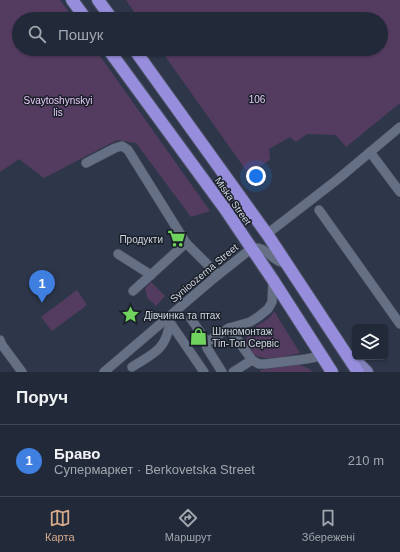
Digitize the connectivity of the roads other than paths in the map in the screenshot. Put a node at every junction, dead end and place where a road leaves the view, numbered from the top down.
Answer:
1 (72, 0) edge
2 (98, 0) edge
3 (81, 12) edge
4 (107, 12) edge
5 (113, 56) edge
6 (139, 56) edge
7 (400, 127) edge
8 (370, 152) junction
9 (86, 163) dead end
10 (400, 192) edge
11 (319, 210) dead end
12 (267, 234) junction
13 (186, 243) junction
14 (252, 248) junction
15 (118, 254) dead end
16 (287, 264) junction
17 (151, 275) junction
18 (218, 275) junction
19 (273, 280) junction
20 (133, 291) dead end
21 (191, 319) dead end
22 (169, 320) junction
23 (400, 324) edge
24 (229, 328) junction
25 (207, 342) junction
26 (339, 343) junction
27 (0, 344) edge
28 (321, 356) junction
29 (252, 360) junction
30 (132, 367) dead end
31 (22, 372) edge
32 (104, 372) edge
33 (204, 372) edge
34 (222, 372) edge
35 (234, 372) edge
36 (332, 372) edge
37 (358, 372) edge
38 (366, 372) edge

1 - 3 highway
2 - 4 highway
5 - 14 highway, Miska Street
6 - 12 highway, Miska Street
7 - 8 street
8 - 10 street
8 - 12 street
9 - 13 street
11 - 23 street
12 - 16 highway, Miska Street
13 - 17 street
13 - 18 street
14 - 16 street, Synioozerna Street
14 - 18 street, Synioozerna Street
14 - 19 highway, Miska Street
15 - 17 street
16 - 26 highway, Miska Street
17 - 20 street
18 - 22 street, Synioozerna Street
19 - 24 street
19 - 28 highway, Miska Street
21 - 25 street
22 - 30 street
22 - 32 street, Synioozerna Street
22 - 33 street
24 - 25 street
24 - 29 street
25 - 34 street
26 - 37 highway, Miska Street
26 - 38 main road
27 - 31 street
28 - 29 street
28 - 36 highway, Miska Street
29 - 35 street

